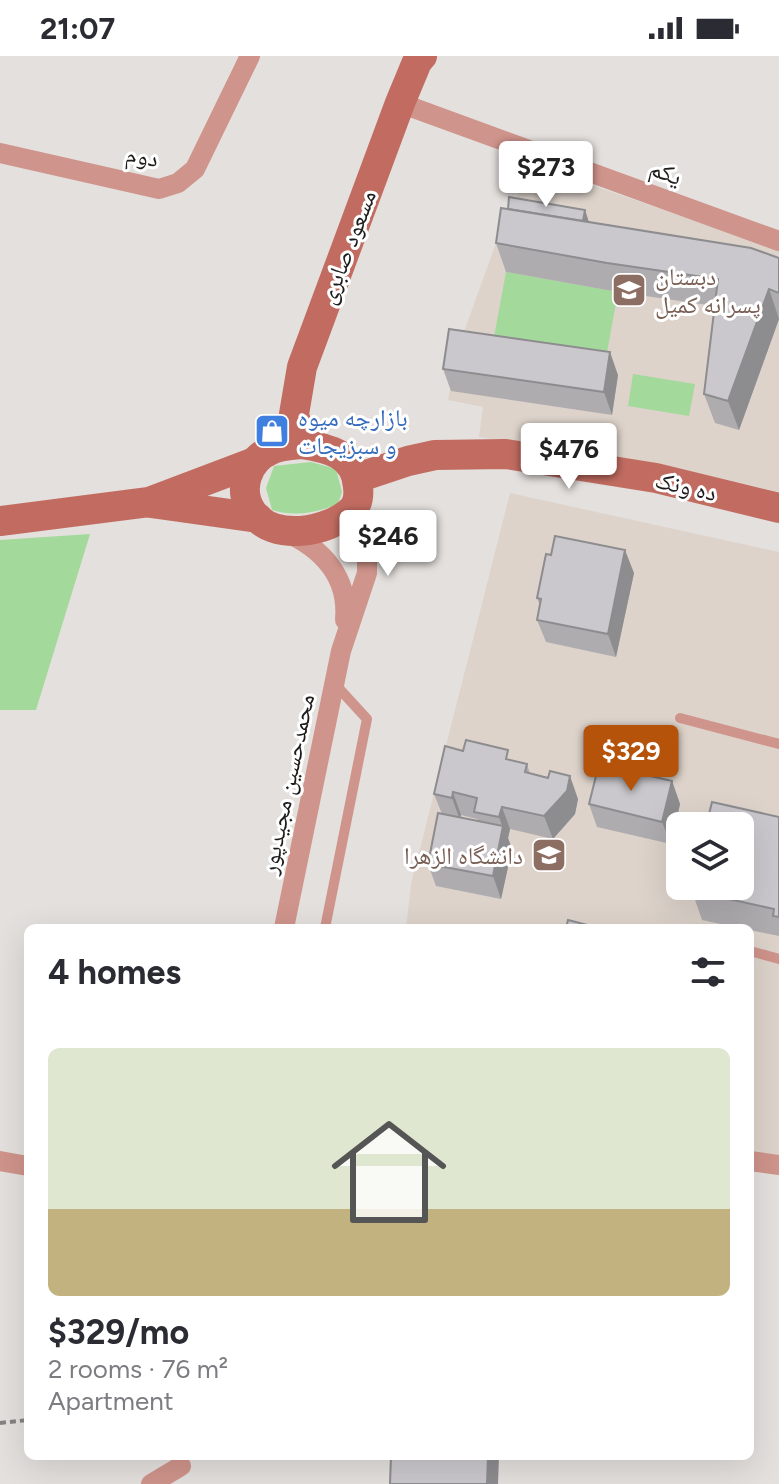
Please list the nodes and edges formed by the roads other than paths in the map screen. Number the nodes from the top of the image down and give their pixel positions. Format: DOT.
graph roads {
  1 [pos="250,56"];
  2 [pos="419,58"];
  3 [pos="400,103"];
  4 [pos="0,153"];
  5 [pos="779,241"];
  6 [pos="301,444"];
  7 [pos="252,463"];
  8 [pos="357,478"];
  9 [pos="149,502"];
  10 [pos="354,508"];
  11 [pos="779,508"];
  12 [pos="0,521"];
  13 [pos="271,525"];
  14 [pos="341,651"];
  15 [pos="334,683"];
  16 [pos="680,718"];
  17 [pos="779,744"];
  18 [pos="285,924"];
  19 [pos="326,924"];
  20 [pos="754,952"];
  21 [pos="779,959"];
  22 [pos="0,1161"];
  23 [pos="754,1162"];
  24 [pos="24,1165"];
  25 [pos="779,1165"];
  26 [pos="182,1469"];
  27 [pos="151,1484"];
  1 -- 4 [label="street, دوم"];
  2 -- 3 [label="street, مسعود صابری"];
  3 -- 5 [label="street, یکم"];
  3 -- 6 [label="street, مسعود صابری"];
  6 -- 7 [label="street"];
  6 -- 8 [label="street"];
  7 -- 9 [label="street"];
  7 -- 13 [label="street"];
  8 -- 10 [label="street"];
  8 -- 11 [label="street, ده ونک"];
  9 -- 12 [label="street"];
  9 -- 13 [label="street"];
  10 -- 13 [label="street"];
  10 -- 14 [label="street"];
  13 -- 14 [label="street"];
  14 -- 15 [label="street, محمدحسین مجیدپور"];
  15 -- 18 [label="street, محمدحسین مجیدپور"];
  15 -- 19 [label="lane"];
  16 -- 17 [label="lane"];
  20 -- 21 [label="lane"];
  22 -- 24 [label="street"];
  23 -- 25 [label="street"];
  26 -- 27 [label="street"];
}
